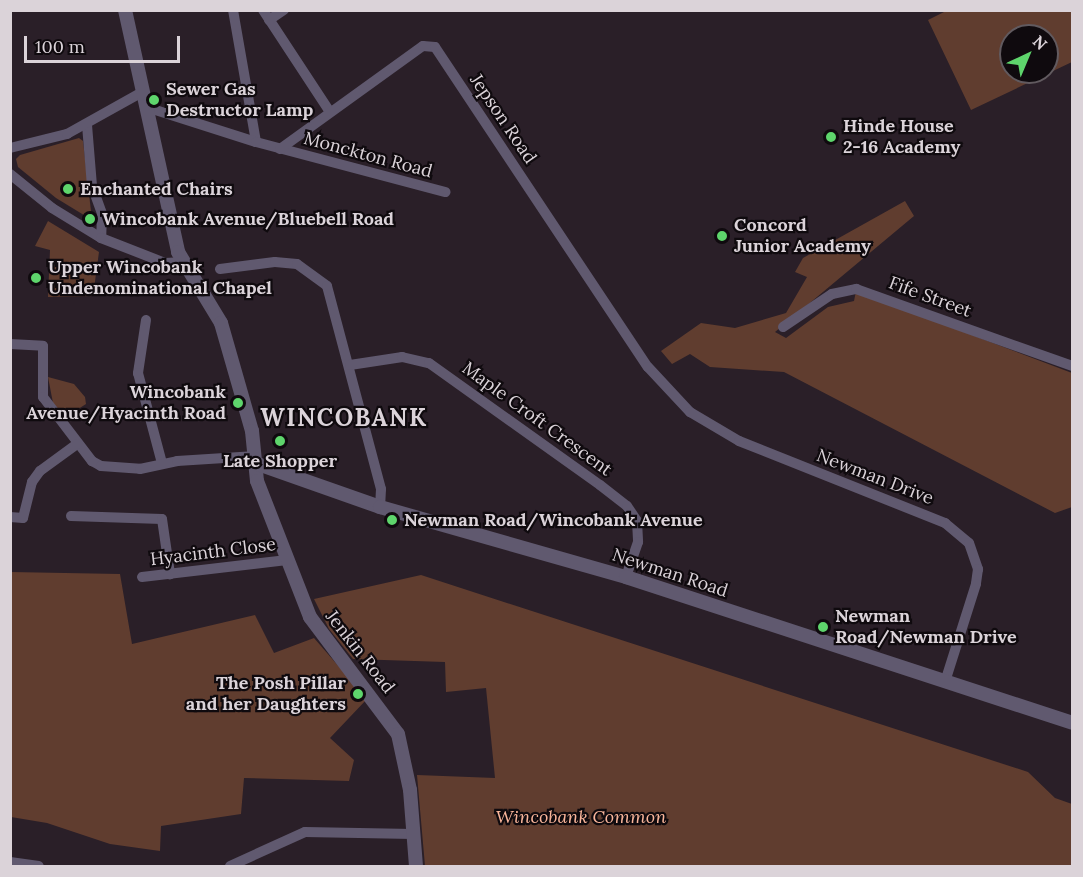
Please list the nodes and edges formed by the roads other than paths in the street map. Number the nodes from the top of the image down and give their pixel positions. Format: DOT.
graph roads {
  1 [pos="125,10"];
  2 [pos="232,10"];
  3 [pos="284,10"];
  4 [pos="266,15"];
  5 [pos="142,92"];
  6 [pos="146,107"];
  7 [pos="330,112"];
  8 [pos="87,124"];
  9 [pos="256,142"];
  10 [pos="10,147"];
  11 [pos="280,149"];
  12 [pos="10,174"];
  13 [pos="445,192"];
  14 [pos="101,238"];
  15 [pos="183,262"];
  16 [pos="220,269"];
  17 [pos="146,320"];
  18 [pos="783,327"];
  19 [pos="10,344"];
  20 [pos="350,365"];
  21 [pos="1072,366"];
  22 [pos="648,367"];
  23 [pos="77,444"];
  24 [pos="255,459"];
  25 [pos="162,463"];
  26 [pos="380,507"];
  27 [pos="71,516"];
  28 [pos="10,517"];
  29 [pos="287,560"];
  30 [pos="170,574"];
  31 [pos="142,577"];
  32 [pos="626,577"];
  33 [pos="945,682"];
  34 [pos="1072,723"];
  35 [pos="413,834"];
  36 [pos="10,862"];
  37 [pos="39,867"];
  38 [pos="230,867"];
  39 [pos="416,867"];
  1 -- 5 [label="street, Jenkin Road"];
  2 -- 9 [label="street"];
  3 -- 4 [label="street"];
  4 -- 7 [label="street"];
  5 -- 6 [label="street, Jenkin Road"];
  5 -- 8 [label="street"];
  6 -- 9 [label="street, Monckton Road"];
  6 -- 15 [label="street, Jenkin Road"];
  7 -- 11 [label="street, Jepson Road"];
  7 -- 22 [label="street, Jepson Road"];
  8 -- 10 [label="street"];
  8 -- 14 [label="street"];
  9 -- 11 [label="street, Monckton Road"];
  11 -- 13 [label="street, Monckton Road"];
  12 -- 14 [label="street"];
  14 -- 15 [label="street"];
  15 -- 24 [label="street, Jenkin Road"];
  16 -- 20 [label="street"];
  17 -- 25 [label="street"];
  18 -- 21 [label="street, Fife Street"];
  19 -- 23 [label="street"];
  20 -- 26 [label="street"];
  20 -- 32 [label="street, Maple Croft Crescent"];
  22 -- 33 [label="street, Newman Drive"];
  23 -- 25 [label="street"];
  23 -- 28 [label="street"];
  24 -- 25 [label="street"];
  24 -- 26 [label="street, Newman Road"];
  24 -- 29 [label="street, Jenkin Road"];
  26 -- 32 [label="street, Newman Road"];
  27 -- 30 [label="street"];
  29 -- 30 [label="street, Hyacinth Close"];
  29 -- 35 [label="street, Jenkin Road"];
  30 -- 31 [label="street, Hyacinth Close"];
  32 -- 33 [label="street, Newman Road"];
  33 -- 34 [label="street, Newman Road"];
  35 -- 38 [label="street"];
  35 -- 39 [label="street, Jenkin Road"];
  36 -- 37 [label="street"];
}
